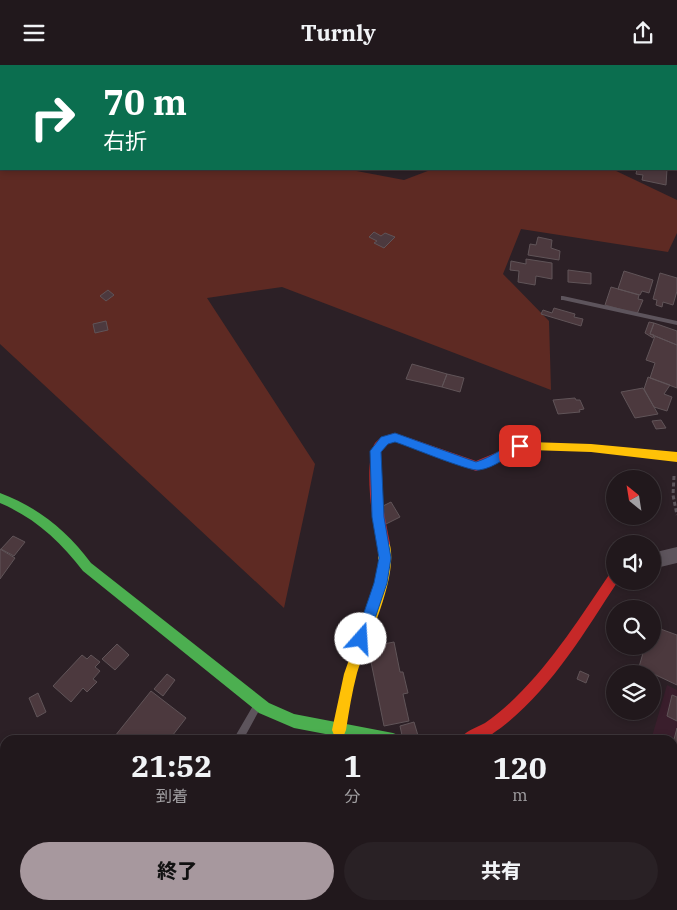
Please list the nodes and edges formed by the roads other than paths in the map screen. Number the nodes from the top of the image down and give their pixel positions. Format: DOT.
graph roads {
  1 [pos="563,298"];
  2 [pos="677,323"];
  3 [pos="676,457"];
  4 [pos="0,497"];
  5 [pos="677,555"];
  6 [pos="661,559"];
  7 [pos="606,589"];
  8 [pos="258,703"];
  9 [pos="338,730"];
  10 [pos="241,735"];
  11 [pos="366,735"];
  12 [pos="478,735"];
  1 -- 2 [label="lane"];
  3 -- 9 [label="street"];
  4 -- 8 [label="street"];
  5 -- 6 [label="street"];
  7 -- 12 [label="street"];
  8 -- 9 [label="street"];
  8 -- 10 [label="lane"];
  9 -- 11 [label="street"];
}
